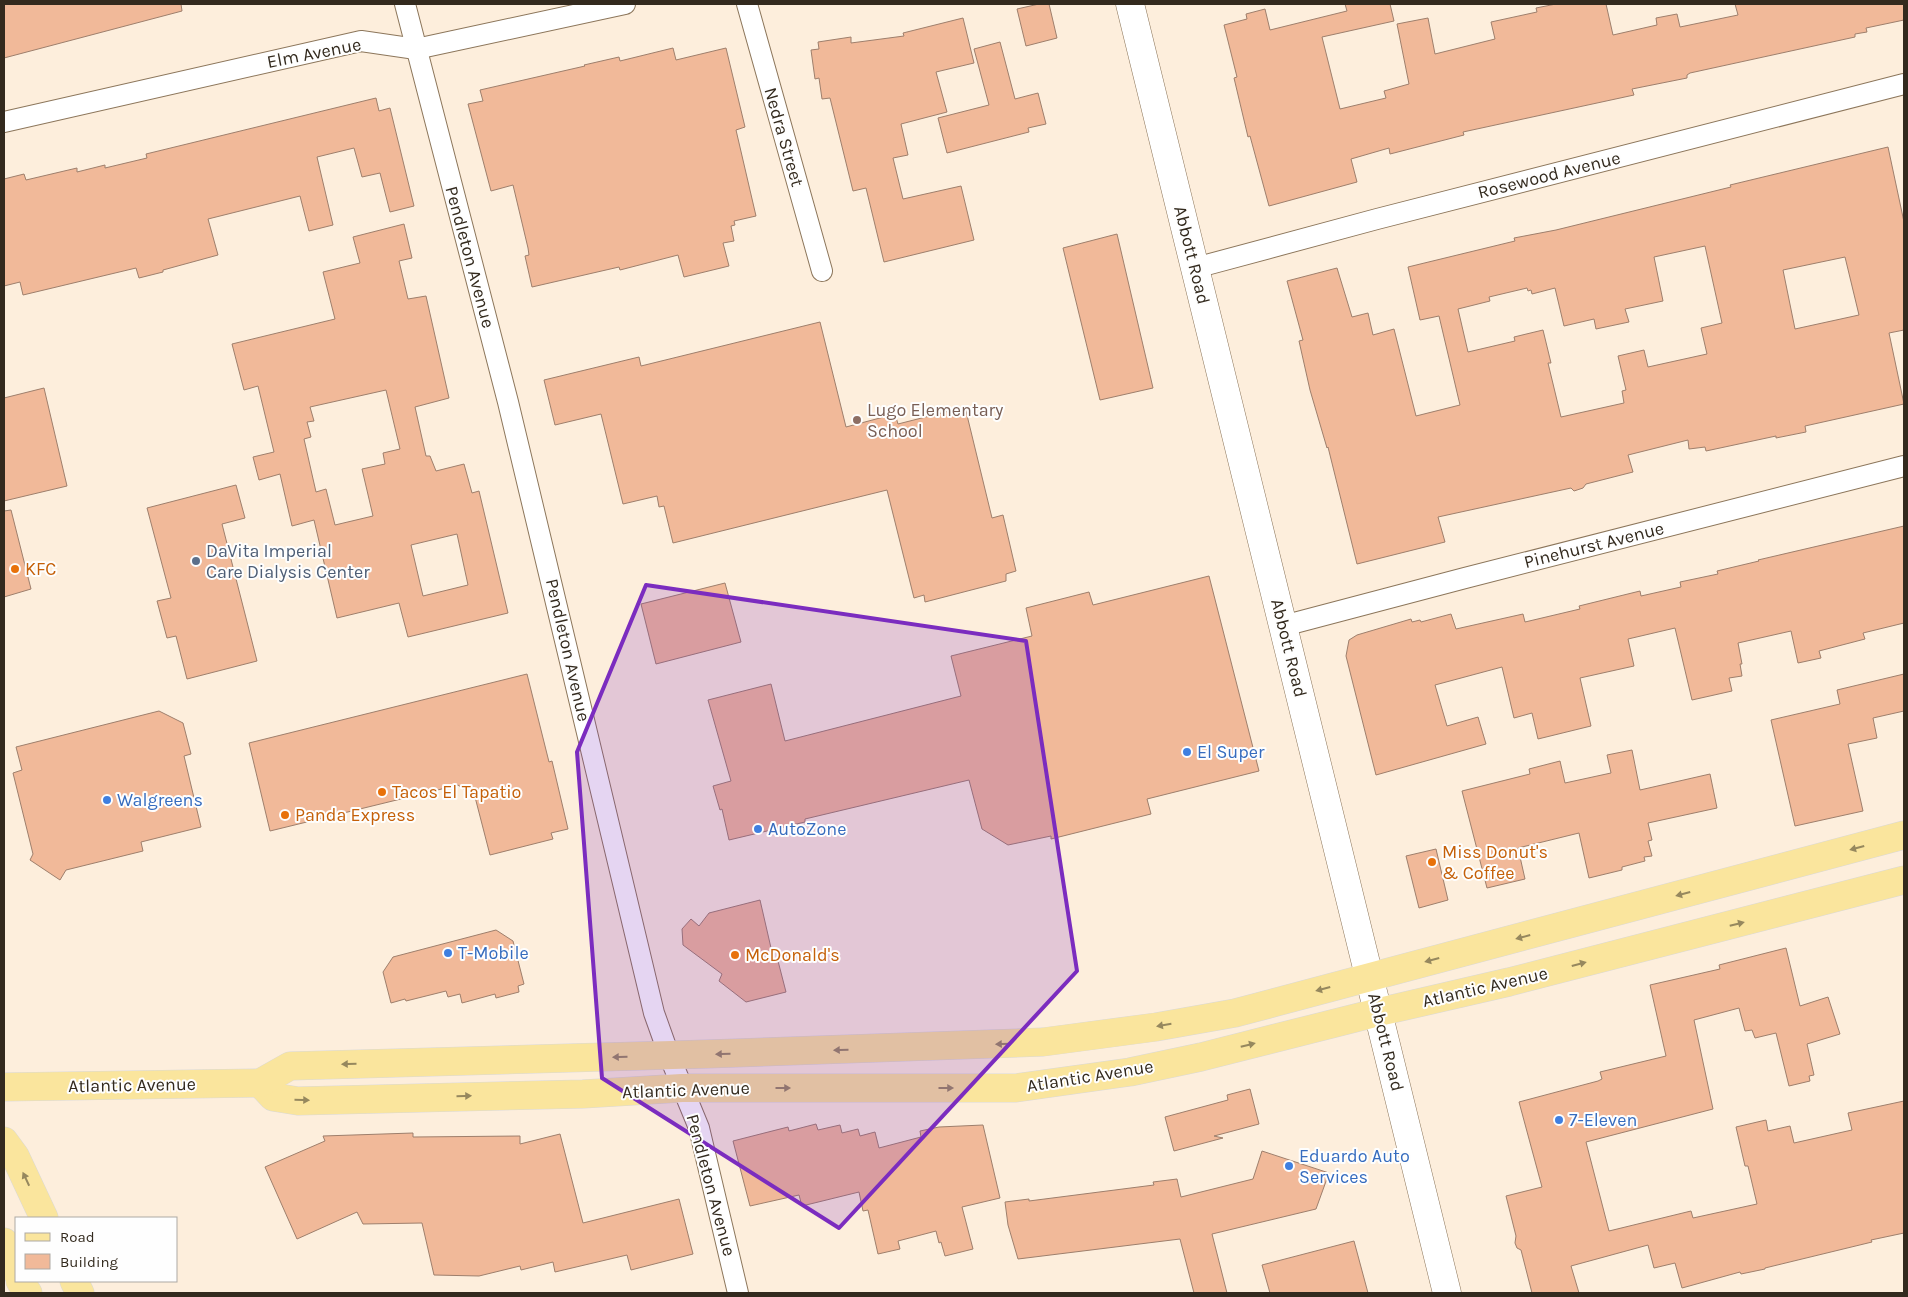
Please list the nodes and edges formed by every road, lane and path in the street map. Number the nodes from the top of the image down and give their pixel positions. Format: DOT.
graph roads {
  1 [pos="405,4"];
  2 [pos="625,4"];
  3 [pos="737,4"];
  4 [pos="748,4"];
  5 [pos="1130,4"];
  6 [pos="416,49"];
  7 [pos="1904,84"];
  8 [pos="4,122"];
  9 [pos="1195,268"];
  10 [pos="822,271"];
  11 [pos="1904,466"];
  12 [pos="1283,626"];
  13 [pos="1904,835"];
  14 [pos="1904,880"];
  15 [pos="1370,976"];
  16 [pos="1379,1012"];
  17 [pos="669,1056"];
  18 [pos="260,1083"];
  19 [pos="4,1087"];
  20 [pos="682,1088"];
  21 [pos="4,1142"];
  22 [pos="44,1217"];
  23 [pos="4,1242"];
  24 [pos="15,1269"];
  25 [pos="21,1282"];
  26 [pos="28,1293"];
  27 [pos="738,1293"];
  28 [pos="1447,1293"];
  1 -- 6 [label="street, Pendleton Avenue"];
  2 -- 6 [label="street, Elm Avenue"];
  3 -- 4 [label="street"];
  4 -- 10 [label="street, Nedra Street"];
  5 -- 9 [label="street, Abbott Road"];
  6 -- 8 [label="street, Elm Avenue"];
  6 -- 17 [label="street, Pendleton Avenue"];
  7 -- 9 [label="street, Rosewood Avenue"];
  9 -- 12 [label="street, Abbott Road"];
  11 -- 12 [label="street, Pinehurst Avenue"];
  12 -- 15 [label="street, Abbott Road"];
  13 -- 15 [label="main road, Atlantic Avenue, one-way"];
  16 -- 14 [label="main road, Atlantic Avenue, one-way"];
  15 -- 16 [label="street, Abbott Road"];
  15 -- 17 [label="main road, Atlantic Avenue, one-way"];
  20 -- 16 [label="main road, Atlantic Avenue, one-way"];
  16 -- 28 [label="street, Abbott Road"];
  17 -- 18 [label="main road, Atlantic Avenue, one-way"];
  17 -- 20 [label="street, Pendleton Avenue"];
  18 -- 19 [label="main road, Atlantic Avenue"];
  18 -- 20 [label="main road, Atlantic Avenue, one-way"];
  20 -- 27 [label="street, Pendleton Avenue"];
  22 -- 21 [label="main road, one-way"];
  23 -- 24 [label="main road"];
  25 -- 26 [label="main road"];
}
